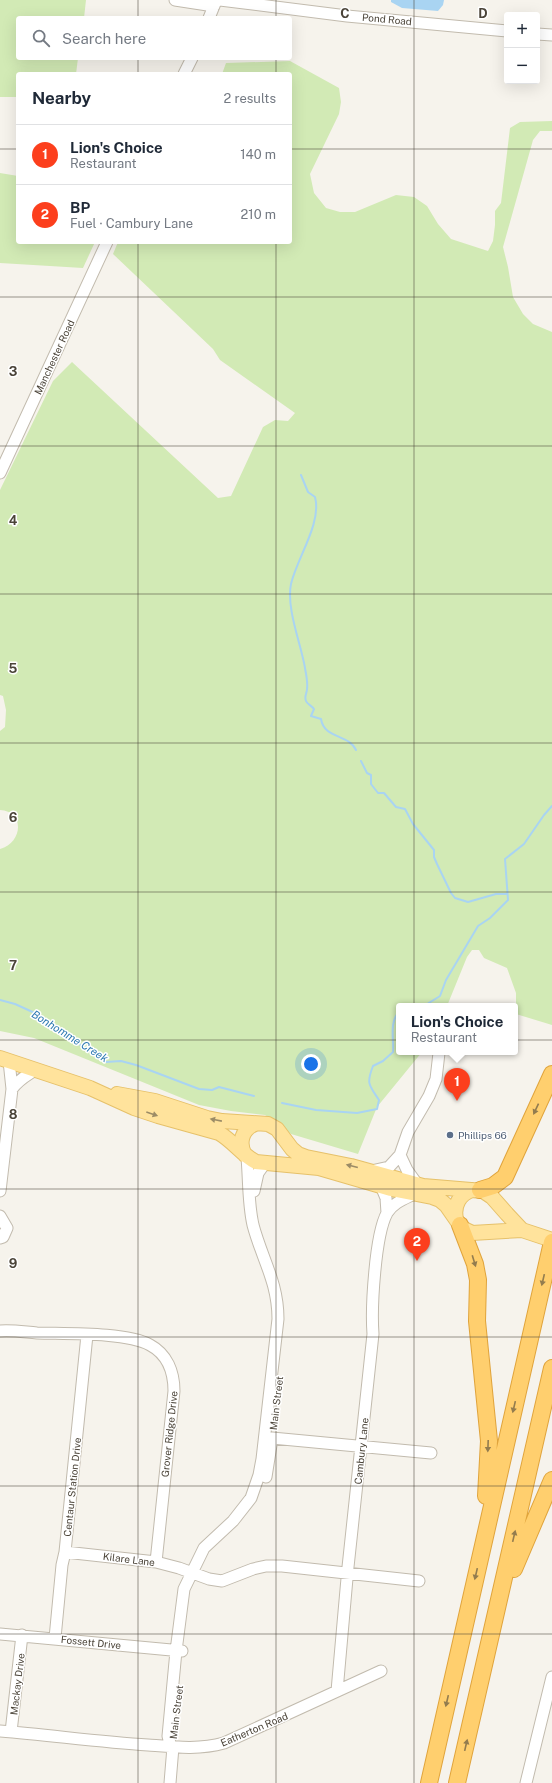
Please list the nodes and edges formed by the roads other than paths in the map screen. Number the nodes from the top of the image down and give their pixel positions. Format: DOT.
graph roads {
  1 [pos="175,0"];
  2 [pos="217,2"];
  3 [pos="210,16"];
  4 [pos="504,31"];
  5 [pos="540,34"];
  6 [pos="552,35"];
  7 [pos="191,60"];
  8 [pos="185,72"];
  9 [pos="106,244"];
  10 [pos="0,473"];
  11 [pos="439,1055"];
  12 [pos="4,1060"];
  13 [pos="35,1070"];
  14 [pos="552,1074"];
  15 [pos="90,1088"];
  16 [pos="12,1089"];
  17 [pos="255,1124"];
  18 [pos="278,1132"];
  19 [pos="400,1154"];
  20 [pos="246,1156"];
  21 [pos="266,1162"];
  22 [pos="371,1171"];
  23 [pos="380,1186"];
  24 [pos="415,1189"];
  25 [pos="476,1190"];
  26 [pos="0,1191"];
  27 [pos="495,1200"];
  28 [pos="387,1212"];
  29 [pos="0,1216"];
  30 [pos="458,1222"];
  31 [pos="522,1230"];
  32 [pos="479,1233"];
  33 [pos="0,1238"];
  34 [pos="552,1241"];
  35 [pos="0,1332"];
  36 [pos="87,1335"];
  37 [pos="552,1368"];
  38 [pos="272,1438"];
  39 [pos="361,1446"];
  40 [pos="431,1453"];
  41 [pos="552,1480"];
  42 [pos="482,1547"];
  43 [pos="65,1552"];
  44 [pos="156,1562"];
  45 [pos="195,1573"];
  46 [pos="348,1574"];
  47 [pos="419,1581"];
  48 [pos="496,1615"];
  49 [pos="0,1634"];
  50 [pos="22,1635"];
  51 [pos="55,1638"];
  52 [pos="179,1651"];
  53 [pos="381,1671"];
  54 [pos="552,1677"];
  55 [pos="337,1691"];
  56 [pos="549,1695"];
  57 [pos="5,1732"];
  58 [pos="172,1747"];
  59 [pos="170,1783"];
  60 [pos="428,1783"];
  61 [pos="457,1783"];
  62 [pos="526,1783"];
  1 -- 2 [label="street, Pond Road"];
  2 -- 3 [label="street"];
  2 -- 4 [label="street, Pond Road"];
  5 -- 6 [label="street"];
  7 -- 8 [label="street"];
  9 -- 10 [label="street, Manchester Road"];
  11 -- 19 [label="street"];
  12 -- 13 [label="main road"];
  12 -- 16 [label="street"];
  13 -- 15 [label="main road"];
  13 -- 16 [label="street"];
  14 -- 25 [label="highway, one-way"];
  17 -- 15 [label="main road, one-way"];
  15 -- 20 [label="main road, one-way"];
  16 -- 26 [label="street"];
  17 -- 18 [label="main road"];
  17 -- 20 [label="main road"];
  18 -- 21 [label="main road"];
  22 -- 18 [label="main road, one-way"];
  19 -- 22 [label="street"];
  19 -- 24 [label="street"];
  20 -- 21 [label="main road"];
  20 -- 45 [label="street, Main Street"];
  21 -- 23 [label="main road"];
  21 -- 38 [label="street, Main Street"];
  22 -- 24 [label="main road"];
  23 -- 24 [label="main road"];
  23 -- 28 [label="street, Cambury Lane"];
  24 -- 25 [label="main road"];
  24 -- 28 [label="street"];
  24 -- 30 [label="main road"];
  25 -- 27 [label="main road"];
  25 -- 30 [label="main road"];
  27 -- 31 [label="main road"];
  27 -- 32 [label="main road"];
  28 -- 39 [label="street, Cambury Lane"];
  29 -- 33 [label="street"];
  30 -- 32 [label="main road"];
  30 -- 42 [label="highway, one-way"];
  31 -- 32 [label="main road"];
  31 -- 34 [label="main road"];
  34 -- 42 [label="highway, one-way"];
  35 -- 36 [label="street, Grover Ridge Drive"];
  36 -- 43 [label="street, Centaur Station Drive"];
  36 -- 44 [label="street, Grover Ridge Drive"];
  48 -- 37 [label="highway, one-way"];
  38 -- 39 [label="street"];
  38 -- 45 [label="street, Main Street"];
  39 -- 40 [label="street"];
  39 -- 46 [label="street, Cambury Lane"];
  41 -- 48 [label="highway"];
  42 -- 60 [label="highway, one-way"];
  43 -- 44 [label="street, Kilare Lane"];
  43 -- 51 [label="street, Centaur Station Drive"];
  44 -- 45 [label="street, Kilare Lane"];
  45 -- 46 [label="street, Kilare Lane"];
  45 -- 52 [label="street, Main Street"];
  46 -- 47 [label="street, Kilare Lane"];
  46 -- 55 [label="street, Cambury Lane"];
  61 -- 48 [label="highway, one-way"];
  49 -- 50 [label="street, Fossett Drive"];
  50 -- 51 [label="street, Fossett Drive"];
  50 -- 57 [label="street, Mackay Drive"];
  51 -- 52 [label="street, Fossett Drive"];
  52 -- 58 [label="street, Main Street"];
  53 -- 55 [label="street, Eatherton Road"];
  54 -- 56 [label="street"];
  55 -- 58 [label="street, Eatherton Road"];
  56 -- 62 [label="street"];
  57 -- 58 [label="street, Eatherton Road"];
  58 -- 59 [label="street, Main Street"];
}
